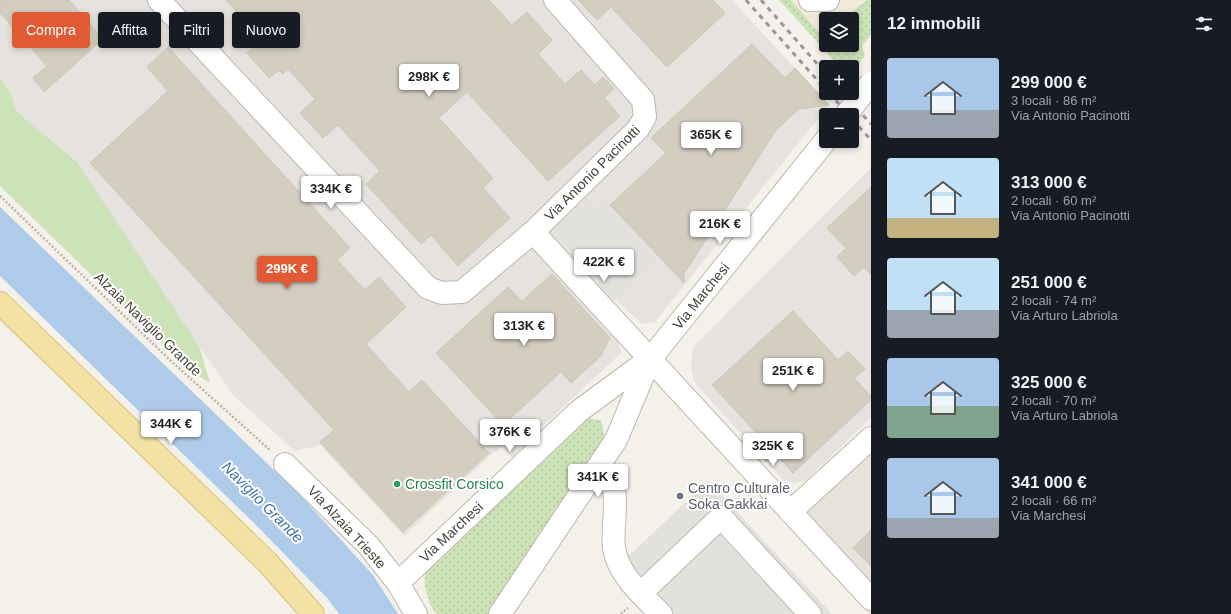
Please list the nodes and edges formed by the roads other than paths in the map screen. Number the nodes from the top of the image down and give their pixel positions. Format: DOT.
graph roads {
  1 [pos="159,0"];
  2 [pos="555,0"];
  3 [pos="810,0"];
  4 [pos="828,0"];
  5 [pos="871,83"];
  6 [pos="851,108"];
  7 [pos="820,148"];
  8 [pos="533,232"];
  9 [pos="0,303"];
  10 [pos="650,358"];
  11 [pos="871,438"];
  12 [pos="285,464"];
  13 [pos="597,469"];
  14 [pos="790,512"];
  15 [pos="398,582"];
  16 [pos="641,593"];
  17 [pos="871,599"];
  18 [pos="313,614"];
  19 [pos="416,614"];
  20 [pos="500,614"];
  21 [pos="661,614"];
  22 [pos="810,614"];
  1 -- 8 [label="street, Via Antonio Pacinotti"];
  2 -- 8 [label="street, Via Antonio Pacinotti"];
  3 -- 4 [label="street"];
  5 -- 6 [label="street, bridge"];
  7 -- 10 [label="street, Via Marchesi"];
  8 -- 10 [label="street, Via Antonio Pacinotti"];
  9 -- 18 [label="main road"];
  10 -- 13 [label="street, Via Marchesi"];
  10 -- 14 [label="street, Via Antonio Pacinotti"];
  10 -- 15 [label="street, Via Marchesi"];
  11 -- 14 [label="street"];
  12 -- 15 [label="street, Via Alzaia Trieste"];
  13 -- 16 [label="street"];
  13 -- 20 [label="street, Via Marchesi"];
  14 -- 17 [label="street, Via Antonio Pacinotti"];
  15 -- 19 [label="street, Via Alzaia Trieste"];
  16 -- 21 [label="street"];
  16 -- 22 [label="street"];
}
